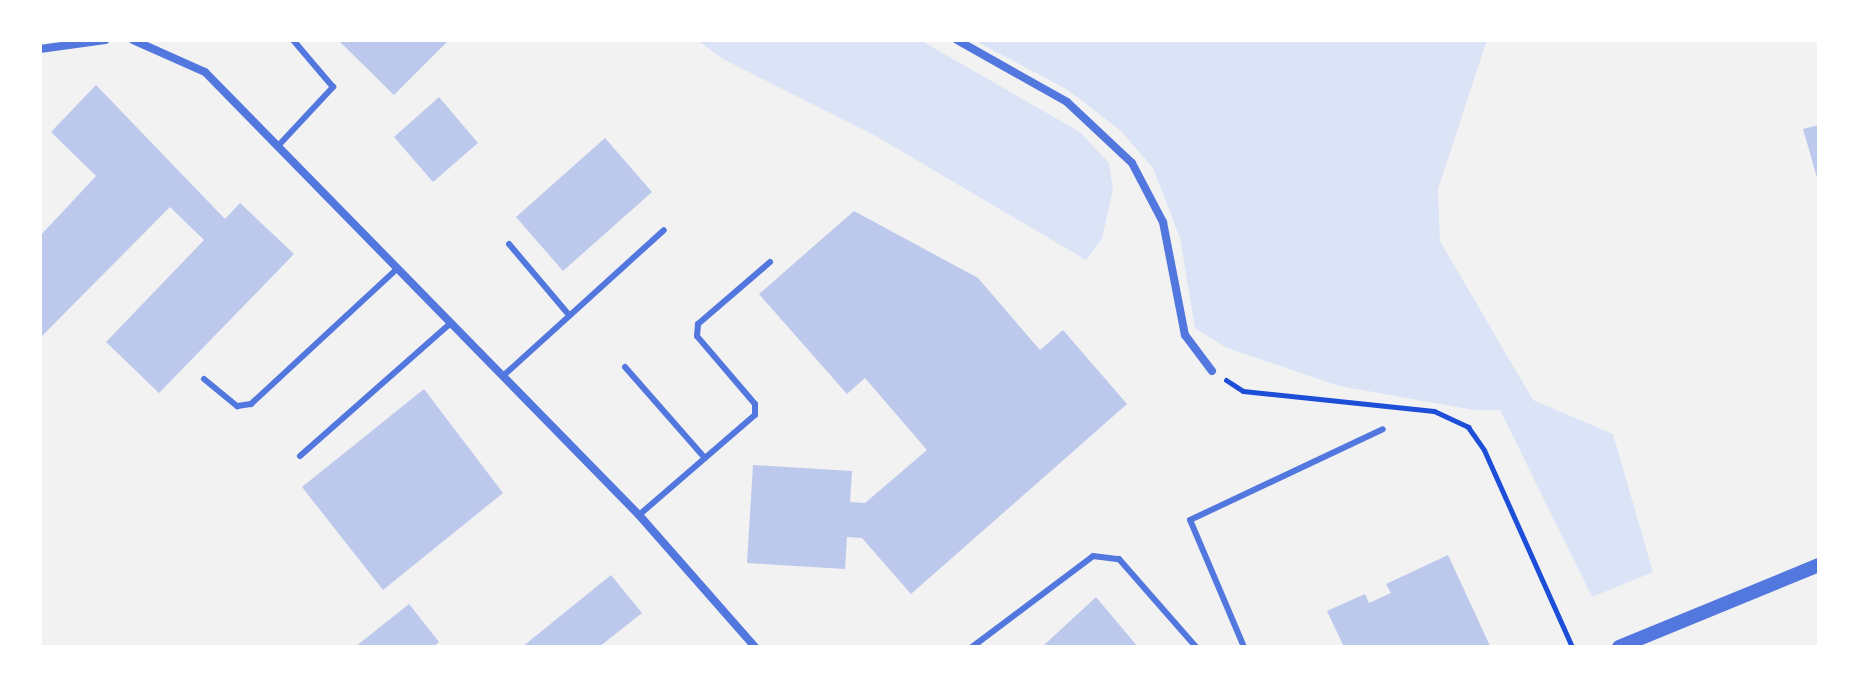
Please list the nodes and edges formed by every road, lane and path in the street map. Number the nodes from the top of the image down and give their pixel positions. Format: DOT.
graph roads {
  1 [pos="105,40"];
  2 [pos="133,40"];
  3 [pos="293,40"];
  4 [pos="957,40"];
  5 [pos="40,49"];
  6 [pos="278,146"];
  7 [pos="664,230"];
  8 [pos="509,244"];
  9 [pos="770,262"];
  10 [pos="398,268"];
  11 [pos="569,315"];
  12 [pos="451,323"];
  13 [pos="625,367"];
  14 [pos="1212,371"];
  15 [pos="503,376"];
  16 [pos="204,379"];
  17 [pos="1383,429"];
  18 [pos="300,456"];
  19 [pos="705,458"];
  20 [pos="639,515"];
  21 [pos="1819,565"];
  22 [pos="755,647"];
  23 [pos="972,647"];
  24 [pos="1196,647"];
  25 [pos="1244,647"];
  26 [pos="1572,647"];
  27 [pos="1619,647"];
  1 -- 5 [label="street"];
  2 -- 6 [label="street"];
  3 -- 6 [label="lane"];
  4 -- 14 [label="street"];
  6 -- 10 [label="street"];
  7 -- 11 [label="lane"];
  8 -- 11 [label="lane"];
  9 -- 19 [label="lane"];
  10 -- 12 [label="street"];
  10 -- 16 [label="lane"];
  11 -- 15 [label="lane"];
  12 -- 15 [label="street"];
  12 -- 18 [label="lane"];
  13 -- 19 [label="lane"];
  14 -- 26 [label="path"];
  15 -- 20 [label="street"];
  17 -- 25 [label="lane"];
  19 -- 20 [label="lane"];
  20 -- 22 [label="street"];
  21 -- 27 [label="street"];
  23 -- 24 [label="lane"];
}
